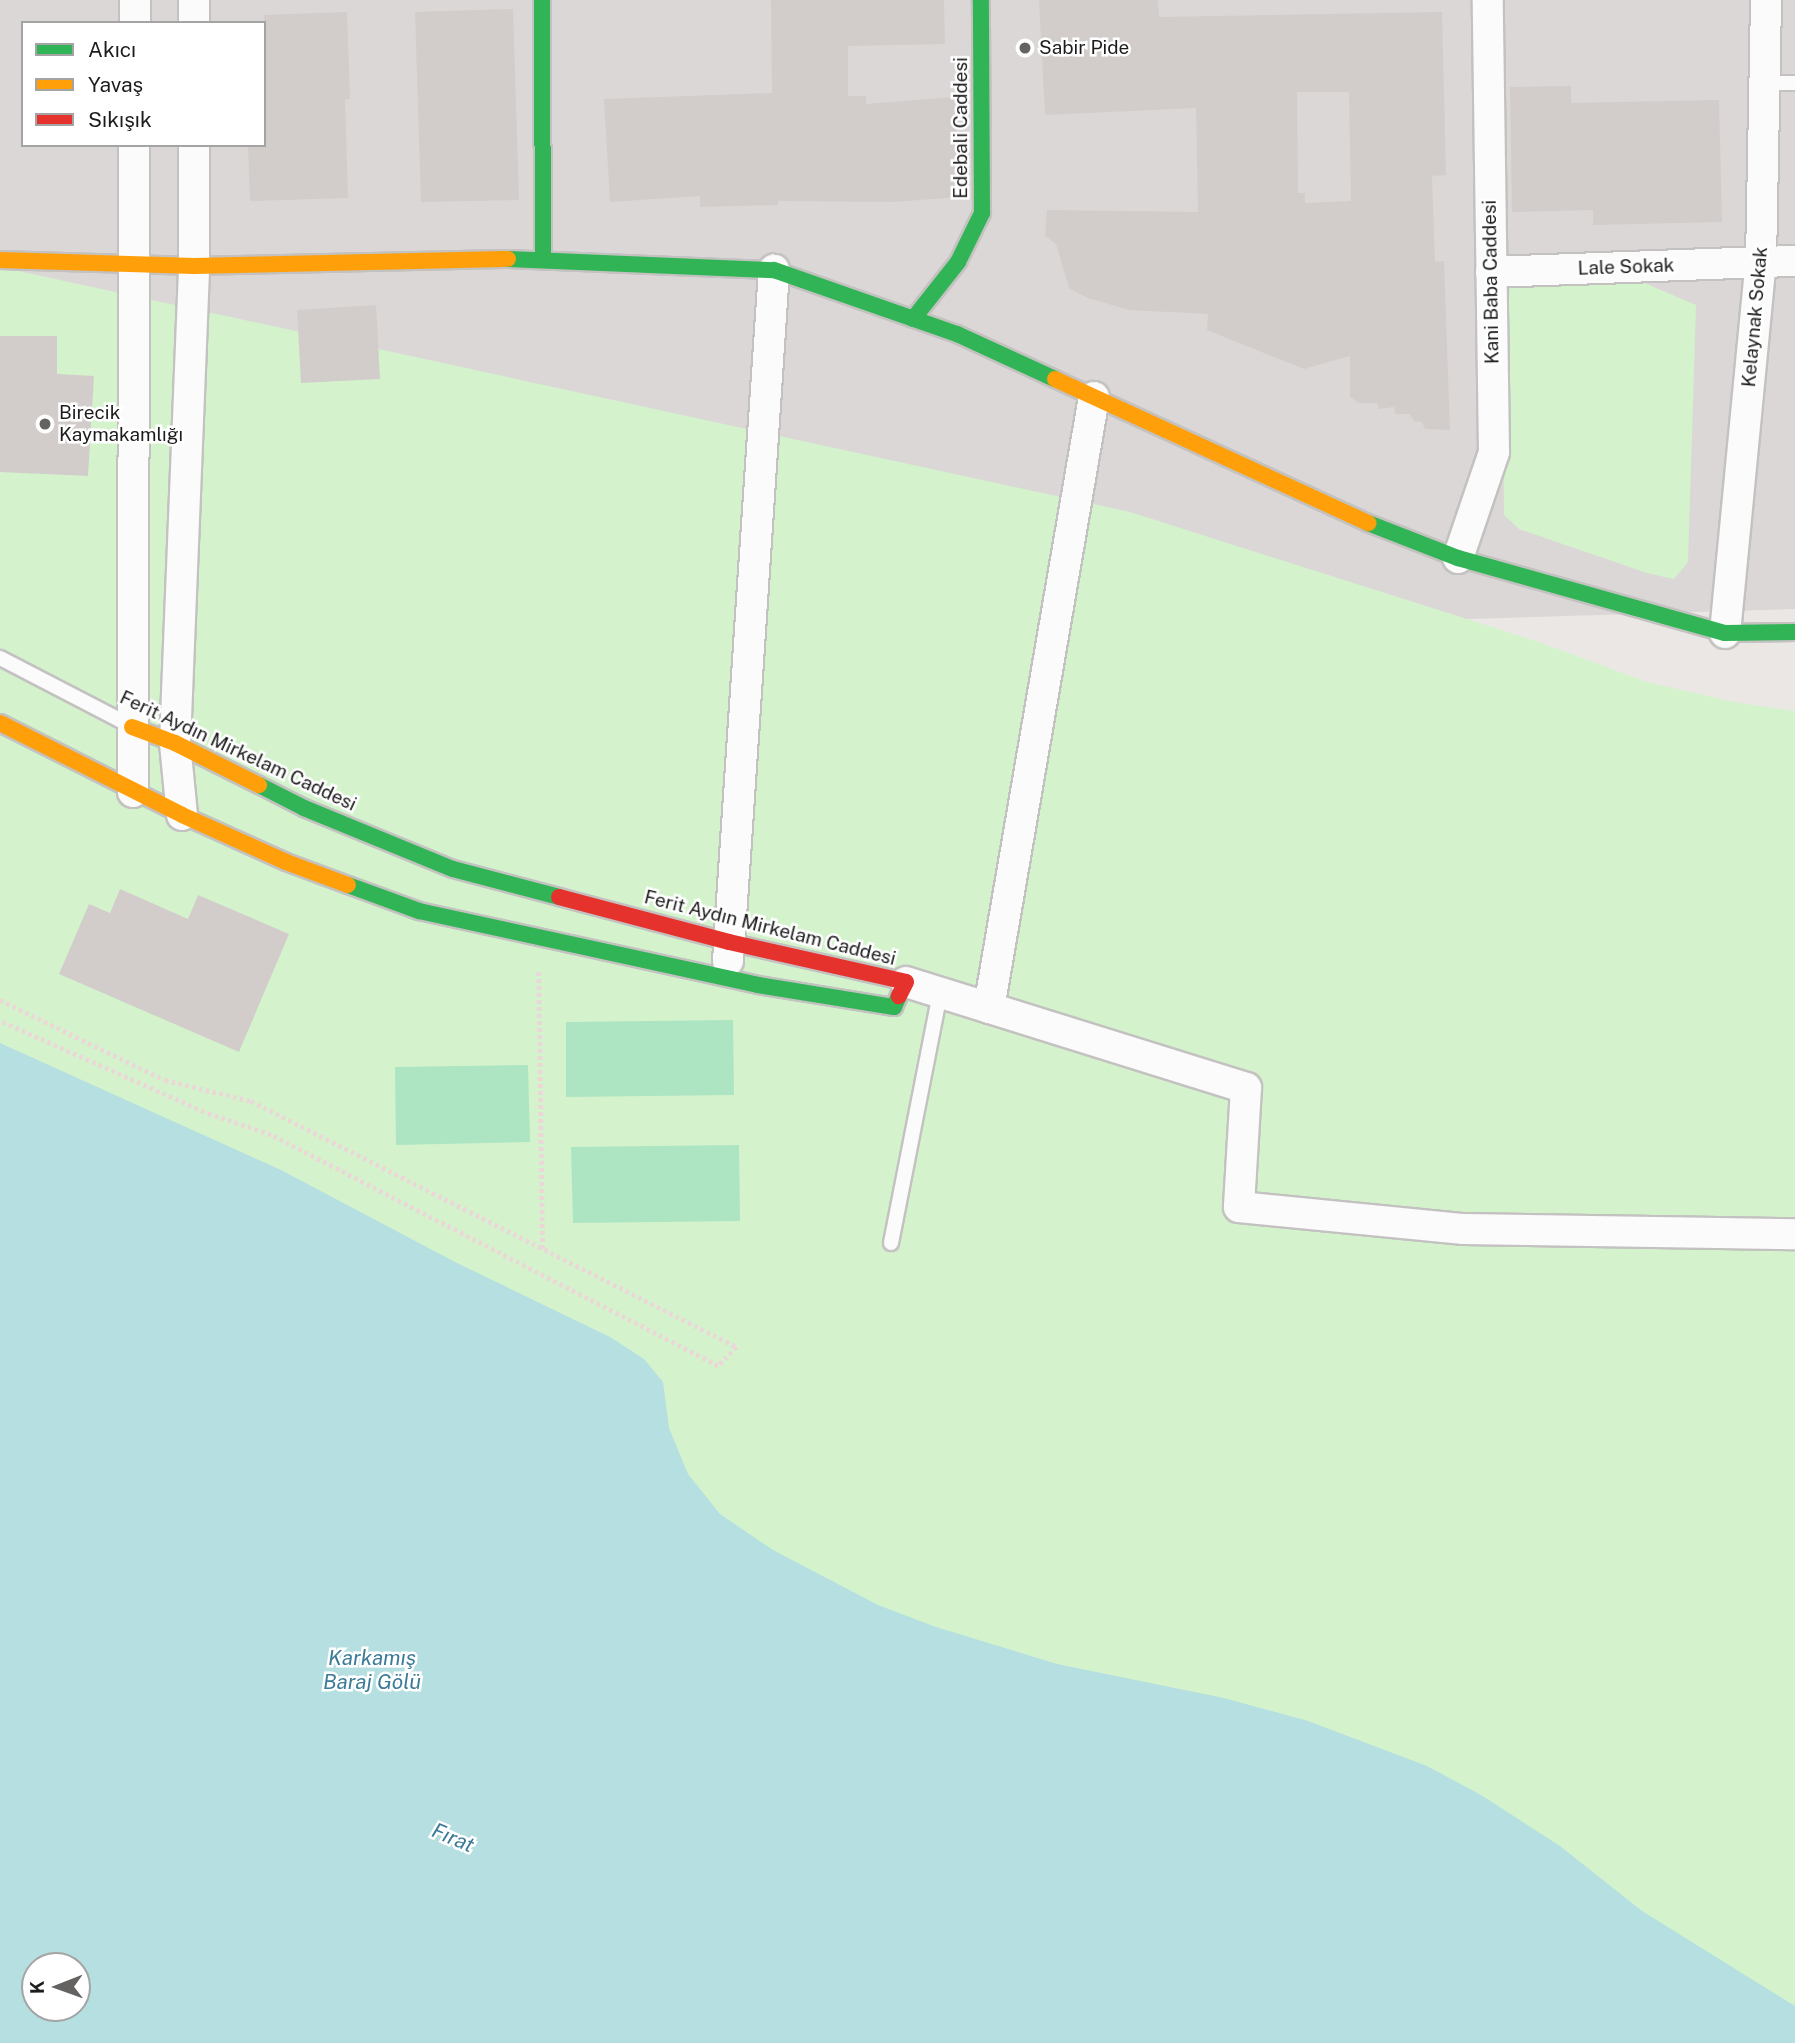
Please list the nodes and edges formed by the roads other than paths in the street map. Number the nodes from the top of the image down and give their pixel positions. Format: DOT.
graph roads {
  1 [pos="135,0"];
  2 [pos="194,0"];
  3 [pos="542,0"];
  4 [pos="981,0"];
  5 [pos="1488,0"];
  6 [pos="1766,0"];
  7 [pos="135,21"];
  8 [pos="194,21"];
  9 [pos="1764,83"];
  10 [pos="1795,83"];
  11 [pos="134,147"];
  12 [pos="194,147"];
  13 [pos="544,258"];
  14 [pos="0,260"];
  15 [pos="1761,261"];
  16 [pos="1795,261"];
  17 [pos="133,263"];
  18 [pos="194,266"];
  19 [pos="774,270"];
  20 [pos="1491,272"];
  21 [pos="913,319"];
  22 [pos="1094,397"];
  23 [pos="1458,558"];
  24 [pos="1795,632"];
  25 [pos="1725,633"];
  26 [pos="0,658"];
  27 [pos="0,723"];
  28 [pos="132,727"];
  29 [pos="175,743"];
  30 [pos="133,792"];
  31 [pos="182,816"];
  32 [pos="729,942"];
  33 [pos="726,978"];
  34 [pos="906,982"];
  35 [pos="940,993"];
  36 [pos="989,1008"];
  37 [pos="1795,1234"];
  38 [pos="891,1243"];
  1 -- 7 [label="street"];
  2 -- 8 [label="street"];
  3 -- 13 [label="street"];
  4 -- 21 [label="street, Edebali Caddesi"];
  5 -- 20 [label="street, Kani Baba Caddesi"];
  6 -- 9 [label="street, Kelaynak Sokak"];
  9 -- 10 [label="lane"];
  9 -- 15 [label="street, Kelaynak Sokak"];
  11 -- 17 [label="street"];
  12 -- 18 [label="street"];
  13 -- 18 [label="street"];
  13 -- 19 [label="street"];
  14 -- 17 [label="street"];
  15 -- 16 [label="street, Lale Sokak"];
  15 -- 20 [label="street, Lale Sokak"];
  15 -- 25 [label="street, Kelaynak Sokak"];
  17 -- 18 [label="street"];
  17 -- 28 [label="street"];
  18 -- 29 [label="street"];
  19 -- 21 [label="street"];
  19 -- 32 [label="street"];
  20 -- 23 [label="street, Kani Baba Caddesi"];
  21 -- 22 [label="street"];
  22 -- 23 [label="street"];
  22 -- 36 [label="street"];
  23 -- 25 [label="street"];
  24 -- 25 [label="street"];
  26 -- 28 [label="lane, Ferit Aydın Mirkelam Caddesi"];
  27 -- 30 [label="street, Ferit Aydın Mirkelam Caddesi"];
  28 -- 29 [label="street, Ferit Aydın Mirkelam Caddesi"];
  28 -- 30 [label="street"];
  29 -- 31 [label="street"];
  29 -- 32 [label="street, Ferit Aydın Mirkelam Caddesi"];
  30 -- 31 [label="street, Ferit Aydın Mirkelam Caddesi"];
  31 -- 33 [label="street, Ferit Aydın Mirkelam Caddesi"];
  32 -- 33 [label="street"];
  32 -- 34 [label="street, Ferit Aydın Mirkelam Caddesi"];
  33 -- 34 [label="street, Ferit Aydın Mirkelam Caddesi"];
  34 -- 35 [label="street"];
  35 -- 36 [label="street"];
  35 -- 38 [label="lane"];
  36 -- 37 [label="street"];
}
